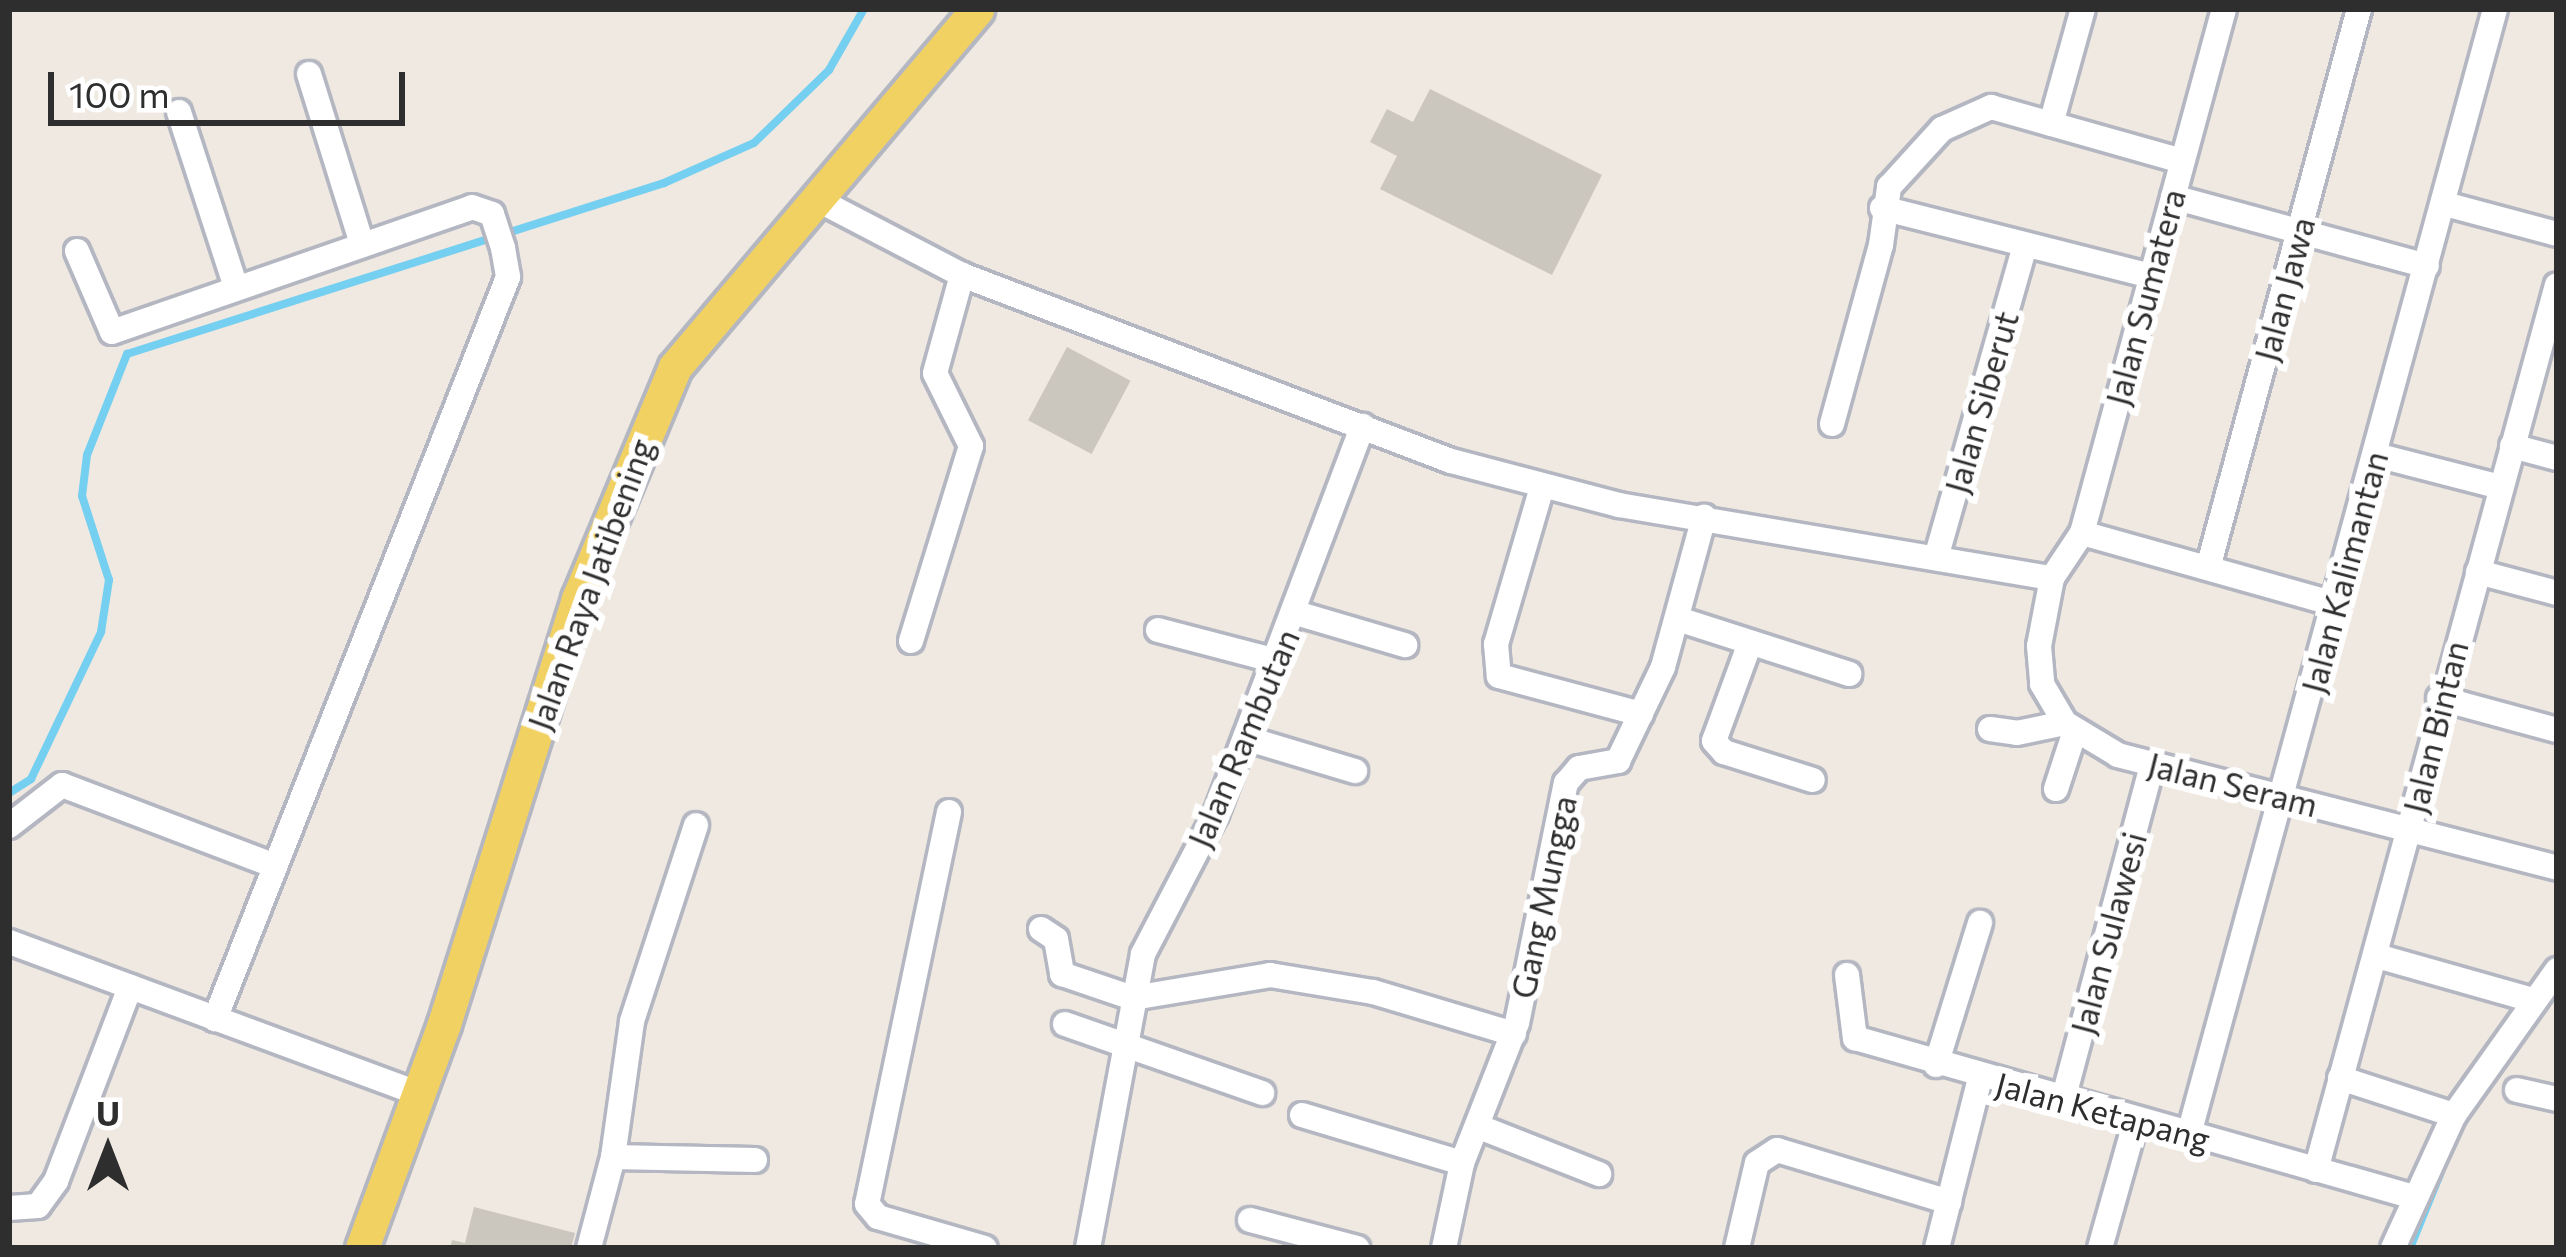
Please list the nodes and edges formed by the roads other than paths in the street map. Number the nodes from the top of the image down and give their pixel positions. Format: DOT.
graph roads {
  1 [pos="977,9"];
  2 [pos="2083,9"];
  3 [pos="2224,9"];
  4 [pos="2360,9"];
  5 [pos="2495,9"];
  6 [pos="309,74"];
  7 [pos="179,112"];
  8 [pos="2051,124"];
  9 [pos="2182,160"];
  10 [pos="2173,196"];
  11 [pos="818,200"];
  12 [pos="2445,205"];
  13 [pos="1882,208"];
  14 [pos="2299,231"];
  15 [pos="2557,234"];
  16 [pos="361,241"];
  17 [pos="2025,246"];
  18 [pos="77,251"];
  19 [pos="2427,266"];
  20 [pos="962,275"];
  21 [pos="2150,277"];
  22 [pos="2557,285"];
  23 [pos="236,287"];
  24 [pos="2552,322"];
  25 [pos="1832,424"];
  26 [pos="1363,426"];
  27 [pos="2512,446"];
  28 [pos="2376,455"];
  29 [pos="2557,458"];
  30 [pos="1542,487"];
  31 [pos="2501,487"];
  32 [pos="1704,517"];
  33 [pos="2082,533"];
  34 [pos="1936,558"];
  35 [pos="2207,568"];
  36 [pos="2478,572"];
  37 [pos="2052,578"];
  38 [pos="2557,592"];
  39 [pos="2335,604"];
  40 [pos="1296,614"];
  41 [pos="1678,620"];
  42 [pos="1158,630"];
  43 [pos="911,641"];
  44 [pos="1750,643"];
  45 [pos="1405,645"];
  46 [pos="1272,660"];
  47 [pos="1849,674"];
  48 [pos="2439,698"];
  49 [pos="1641,714"];
  50 [pos="2070,727"];
  51 [pos="1990,729"];
  52 [pos="2557,730"];
  53 [pos="1245,738"];
  54 [pos="2152,765"];
  55 [pos="1354,771"];
  56 [pos="1813,780"];
  57 [pos="2056,789"];
  58 [pos="2282,796"];
  59 [pos="949,812"];
  60 [pos="696,825"];
  61 [pos="9,826"];
  62 [pos="2409,830"];
  63 [pos="274,866"];
  64 [pos="2557,868"];
  65 [pos="1979,923"];
  66 [pos="1041,929"];
  67 [pos="9,942"];
  68 [pos="2377,956"];
  69 [pos="2557,970"];
  70 [pos="1847,975"];
  71 [pos="130,987"];
  72 [pos="1132,998"];
  73 [pos="2533,1000"];
  74 [pos="215,1019"];
  75 [pos="1065,1024"];
  76 [pos="1514,1034"];
  77 [pos="1126,1049"];
  78 [pos="1936,1065"];
  79 [pos="1980,1078"];
  80 [pos="2341,1078"];
  81 [pos="2517,1090"];
  82 [pos="1262,1093"];
  83 [pos="418,1094"];
  84 [pos="2557,1099"];
  85 [pos="2063,1100"];
  86 [pos="1302,1115"];
  87 [pos="2454,1115"];
  88 [pos="2136,1120"];
  89 [pos="1482,1128"];
  90 [pos="2188,1134"];
  91 [pos="613,1157"];
  92 [pos="754,1160"];
  93 [pos="1462,1163"];
  94 [pos="2316,1170"];
  95 [pos="1599,1174"];
  96 [pos="2414,1197"];
  97 [pos="1949,1202"];
  98 [pos="9,1208"];
  99 [pos="1250,1220"];
  100 [pos="2105,1247"];
  101 [pos="362,1248"];
  102 [pos="589,1248"];
  103 [pos="985,1248"];
  104 [pos="1088,1248"];
  105 [pos="1358,1248"];
  106 [pos="1444,1248"];
  107 [pos="1737,1248"];
  108 [pos="1937,1248"];
  109 [pos="2392,1248"];
  1 -- 11 [label="main road, Jalan Raya Jatibening"];
  2 -- 8 [label="street"];
  3 -- 9 [label="street, Jalan Sumatera"];
  4 -- 14 [label="street, Jalan Jawa"];
  5 -- 12 [label="street, Jalan Kalimantan"];
  6 -- 16 [label="street"];
  7 -- 23 [label="street"];
  8 -- 9 [label="street"];
  8 -- 13 [label="street"];
  9 -- 10 [label="street, Jalan Sumatera"];
  10 -- 14 [label="street"];
  10 -- 21 [label="street, Jalan Sumatera"];
  11 -- 20 [label="street"];
  11 -- 83 [label="main road, Jalan Raya Jatibening"];
  12 -- 15 [label="street"];
  12 -- 19 [label="street, Jalan Kalimantan"];
  13 -- 17 [label="street"];
  13 -- 25 [label="street"];
  14 -- 19 [label="street"];
  14 -- 35 [label="street, Jalan Jawa"];
  16 -- 23 [label="street"];
  16 -- 63 [label="street"];
  17 -- 21 [label="street"];
  17 -- 34 [label="street, Jalan Siberut"];
  18 -- 23 [label="street"];
  19 -- 28 [label="street, Jalan Kalimantan"];
  20 -- 26 [label="street"];
  20 -- 43 [label="street"];
  21 -- 33 [label="street, Jalan Sumatera"];
  22 -- 24 [label="street, Jalan Bintan"];
  24 -- 27 [label="street, Jalan Bintan"];
  26 -- 30 [label="street"];
  26 -- 40 [label="street, Jalan Rambutan"];
  27 -- 29 [label="street"];
  27 -- 31 [label="street, Jalan Bintan"];
  28 -- 31 [label="street"];
  28 -- 39 [label="street, Jalan Kalimantan"];
  30 -- 32 [label="street"];
  30 -- 49 [label="street"];
  31 -- 36 [label="street, Jalan Bintan"];
  32 -- 34 [label="street"];
  32 -- 41 [label="street, Gang Mungga"];
  33 -- 35 [label="street"];
  33 -- 37 [label="street, Jalan Sumatera"];
  34 -- 37 [label="street"];
  35 -- 39 [label="street"];
  36 -- 38 [label="street"];
  36 -- 48 [label="street, Jalan Bintan"];
  37 -- 50 [label="street"];
  39 -- 58 [label="street, Jalan Kalimantan"];
  40 -- 45 [label="street"];
  40 -- 46 [label="street, Jalan Rambutan"];
  41 -- 44 [label="street"];
  41 -- 49 [label="street, Gang Mungga"];
  42 -- 46 [label="street"];
  44 -- 47 [label="street"];
  44 -- 56 [label="street"];
  46 -- 53 [label="street, Jalan Rambutan"];
  48 -- 52 [label="street"];
  48 -- 62 [label="street, Jalan Bintan"];
  49 -- 76 [label="street, Gang Mungga"];
  50 -- 51 [label="street"];
  50 -- 54 [label="street, Jalan Seram"];
  50 -- 57 [label="street"];
  53 -- 55 [label="street"];
  53 -- 72 [label="street, Jalan Rambutan"];
  54 -- 58 [label="street, Jalan Seram"];
  54 -- 85 [label="street, Jalan Sulawesi"];
  58 -- 62 [label="street, Jalan Seram"];
  58 -- 90 [label="street, Jalan Kalimantan"];
  59 -- 103 [label="street"];
  60 -- 91 [label="street"];
  61 -- 63 [label="street"];
  62 -- 64 [label="street, Jalan Seram"];
  62 -- 68 [label="street, Jalan Bintan"];
  63 -- 74 [label="street"];
  65 -- 78 [label="street"];
  66 -- 72 [label="street"];
  67 -- 71 [label="street"];
  68 -- 73 [label="street"];
  68 -- 80 [label="street, Jalan Bintan"];
  69 -- 73 [label="street"];
  70 -- 78 [label="street, Jalan Ketapang"];
  71 -- 74 [label="street"];
  71 -- 98 [label="street"];
  72 -- 76 [label="street"];
  72 -- 77 [label="street, Jalan Rambutan"];
  73 -- 87 [label="street"];
  74 -- 83 [label="street"];
  75 -- 77 [label="street"];
  76 -- 89 [label="street, Gang Mungga"];
  77 -- 82 [label="street"];
  77 -- 104 [label="street, Jalan Rambutan"];
  78 -- 79 [label="street, Jalan Ketapang"];
  79 -- 85 [label="street, Jalan Ketapang"];
  79 -- 97 [label="street"];
  80 -- 87 [label="street"];
  80 -- 94 [label="street, Jalan Bintan"];
  81 -- 84 [label="street"];
  83 -- 101 [label="main road, Jalan Raya Jatibening"];
  85 -- 88 [label="street, Jalan Ketapang"];
  86 -- 93 [label="street"];
  87 -- 96 [label="street"];
  88 -- 90 [label="street, Jalan Ketapang"];
  88 -- 100 [label="street"];
  89 -- 93 [label="street, Gang Mungga"];
  89 -- 95 [label="street"];
  90 -- 94 [label="street, Jalan Ketapang"];
  91 -- 92 [label="street"];
  91 -- 102 [label="street"];
  93 -- 106 [label="street, Gang Mungga"];
  94 -- 96 [label="street, Jalan Ketapang"];
  96 -- 109 [label="street"];
  97 -- 107 [label="street"];
  97 -- 108 [label="street"];
  99 -- 105 [label="street"];
}
